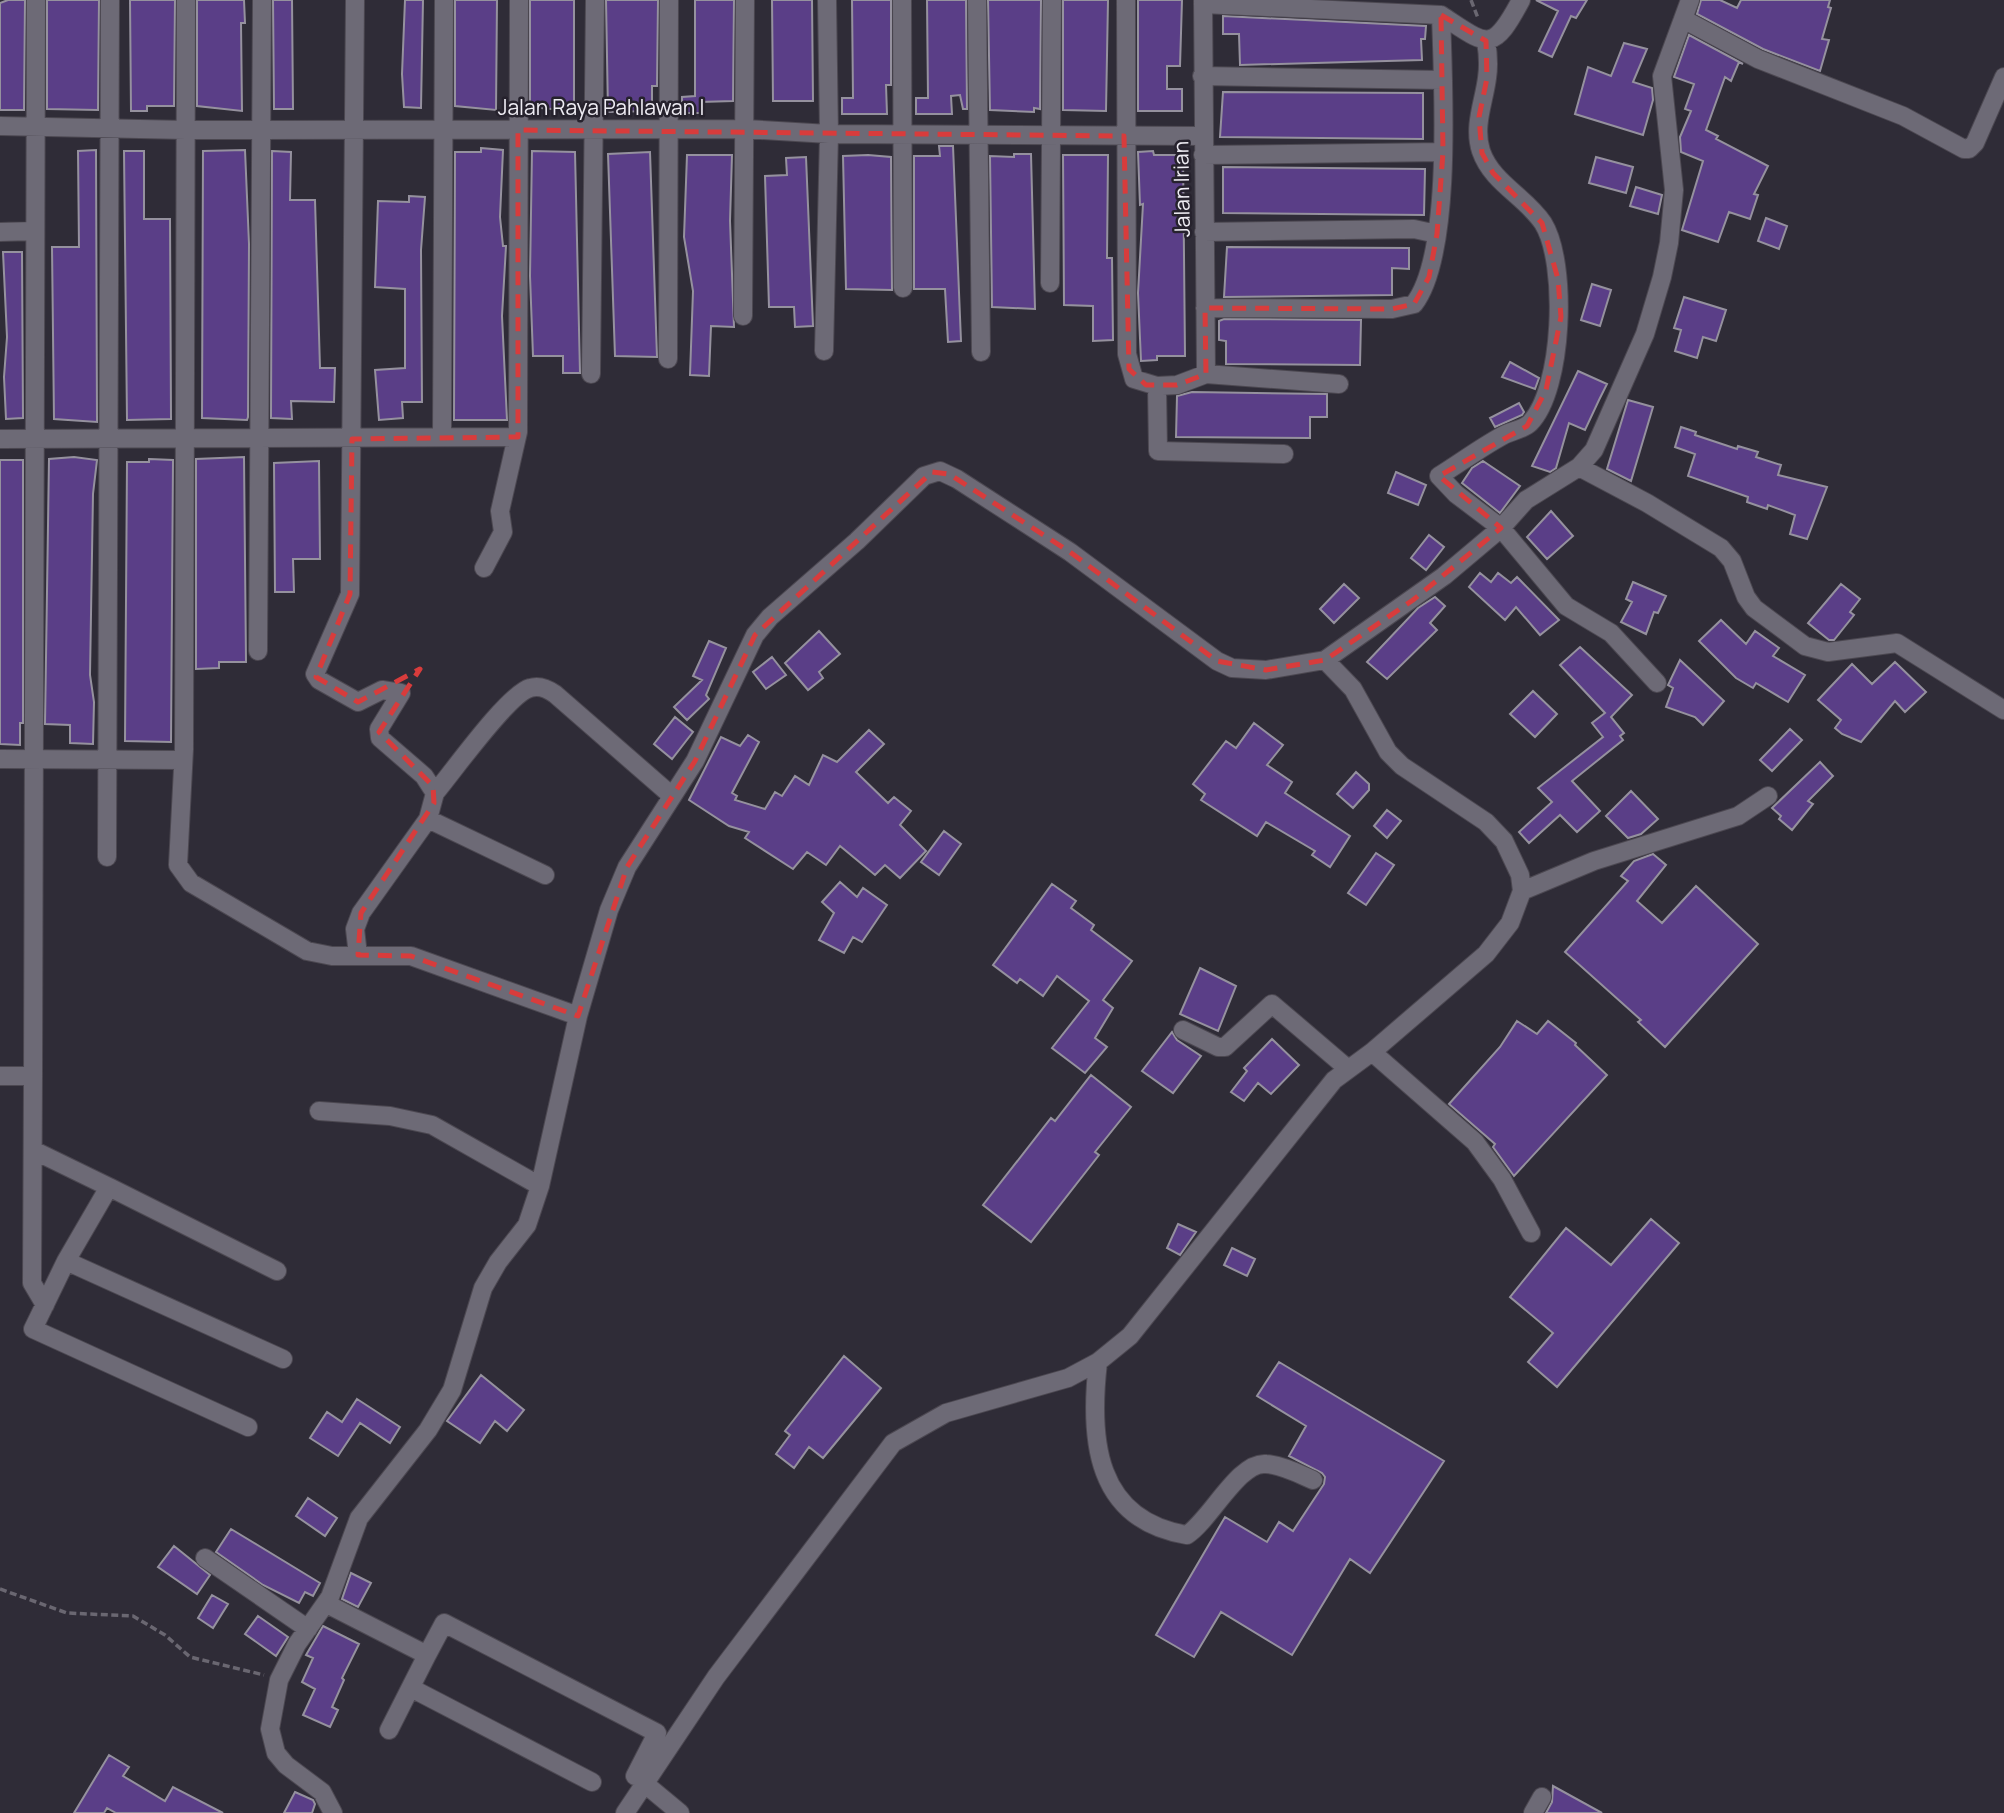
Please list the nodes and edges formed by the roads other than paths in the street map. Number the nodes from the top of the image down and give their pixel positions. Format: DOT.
graph roads {
  1 [pos="36,0"];
  2 [pos="110,0"];
  3 [pos="186,0"];
  4 [pos="262,0"];
  5 [pos="355,0"];
  6 [pos="444,0"];
  7 [pos="519,0"];
  8 [pos="595,0"];
  9 [pos="669,0"];
  10 [pos="745,0"];
  11 [pos="827,0"];
  12 [pos="902,0"];
  13 [pos="976,0"];
  14 [pos="1052,0"];
  15 [pos="1126,0"];
  16 [pos="1521,0"];
  17 [pos="1203,2"];
  18 [pos="1686,6"];
  19 [pos="1441,16"];
  20 [pos="1486,41"];
  21 [pos="1202,76"];
  22 [pos="2004,77"];
  23 [pos="1443,80"];
  24 [pos="0,126"];
  25 [pos="35,127"];
  26 [pos="745,129"];
  27 [pos="108,130"];
  28 [pos="186,130"];
  29 [pos="262,130"];
  30 [pos="353,130"];
  31 [pos="444,130"];
  32 [pos="518,130"];
  33 [pos="594,130"];
  34 [pos="668,130"];
  35 [pos="829,134"];
  36 [pos="904,135"];
  37 [pos="976,135"];
  38 [pos="1049,136"];
  39 [pos="1124,136"];
  40 [pos="1203,136"];
  41 [pos="1443,152"];
  42 [pos="1203,155"];
  43 [pos="35,231"];
  44 [pos="0,232"];
  45 [pos="1204,232"];
  46 [pos="1437,234"];
  47 [pos="1050,283"];
  48 [pos="903,288"];
  49 [pos="1205,308"];
  50 [pos="743,316"];
  51 [pos="824,351"];
  52 [pos="981,352"];
  53 [pos="668,359"];
  54 [pos="591,374"];
  55 [pos="1206,374"];
  56 [pos="1339,384"];
  57 [pos="1157,386"];
  58 [pos="442,436"];
  59 [pos="258,437"];
  60 [pos="515,437"];
  61 [pos="109,438"];
  62 [pos="0,439"];
  63 [pos="34,439"];
  64 [pos="185,439"];
  65 [pos="352,439"];
  66 [pos="1284,453"];
  67 [pos="1579,467"];
  68 [pos="1501,528"];
  69 [pos="484,568"];
  70 [pos="258,651"];
  71 [pos="1325,660"];
  72 [pos="1657,683"];
  73 [pos="2004,710"];
  74 [pos="0,759"];
  75 [pos="33,759"];
  76 [pos="105,760"];
  77 [pos="182,760"];
  78 [pos="436,793"];
  79 [pos="672,796"];
  80 [pos="1768,796"];
  81 [pos="428,819"];
  82 [pos="107,857"];
  83 [pos="545,875"];
  84 [pos="1522,891"];
  85 [pos="358,955"];
  86 [pos="578,1016"];
  87 [pos="1183,1030"];
  88 [pos="1372,1052"];
  89 [pos="1346,1068"];
  90 [pos="0,1076"];
  91 [pos="33,1076"];
  92 [pos="319,1111"];
  93 [pos="33,1150"];
  94 [pos="540,1186"];
  95 [pos="109,1187"];
  96 [pos="1531,1233"];
  97 [pos="66,1261"];
  98 [pos="277,1271"];
  99 [pos="45,1305"];
  100 [pos="284,1359"];
  101 [pos="1098,1362"];
  102 [pos="248,1427"];
  103 [pos="1313,1480"];
  104 [pos="205,1558"];
  105 [pos="327,1604"];
  106 [pos="307,1629"];
  107 [pos="427,1656"];
  108 [pos="411,1688"];
  109 [pos="389,1730"];
  110 [pos="639,1780"];
  111 [pos="592,1782"];
  112 [pos="332,1813"];
  113 [pos="625,1813"];
  114 [pos="680,1813"];
  1 -- 25 [label="street"];
  2 -- 27 [label="street"];
  3 -- 28 [label="street"];
  4 -- 29 [label="street"];
  5 -- 30 [label="street"];
  6 -- 31 [label="street"];
  7 -- 32 [label="street"];
  8 -- 33 [label="street"];
  9 -- 34 [label="street"];
  10 -- 26 [label="street"];
  11 -- 35 [label="street"];
  12 -- 36 [label="street"];
  13 -- 37 [label="street"];
  14 -- 38 [label="street"];
  15 -- 39 [label="street"];
  16 -- 20 [label="street"];
  17 -- 19 [label="street, Jalan Irian"];
  17 -- 21 [label="street, Jalan Irian"];
  18 -- 22 [label="street"];
  18 -- 67 [label="street"];
  19 -- 20 [label="street"];
  19 -- 23 [label="street"];
  20 -- 68 [label="street"];
  21 -- 23 [label="street"];
  21 -- 40 [label="street, Jalan Irian"];
  23 -- 41 [label="street"];
  24 -- 25 [label="street, Jalan Raya Pahlawan I"];
  25 -- 27 [label="street, Jalan Raya Pahlawan I"];
  25 -- 43 [label="street"];
  26 -- 34 [label="street, Jalan Raya Pahlawan I"];
  26 -- 35 [label="street, Jalan Raya Pahlawan I"];
  26 -- 50 [label="street"];
  27 -- 28 [label="street, Jalan Raya Pahlawan I"];
  27 -- 61 [label="street"];
  28 -- 29 [label="street, Jalan Raya Pahlawan I"];
  28 -- 64 [label="street"];
  29 -- 30 [label="street, Jalan Raya Pahlawan I"];
  29 -- 59 [label="street"];
  30 -- 31 [label="street, Jalan Raya Pahlawan I"];
  30 -- 65 [label="street"];
  31 -- 32 [label="street, Jalan Raya Pahlawan I"];
  31 -- 58 [label="street"];
  32 -- 33 [label="street, Jalan Raya Pahlawan I"];
  32 -- 60 [label="street"];
  33 -- 34 [label="street, Jalan Raya Pahlawan I"];
  33 -- 54 [label="street"];
  34 -- 53 [label="street"];
  35 -- 36 [label="street, Jalan Raya Pahlawan I"];
  35 -- 51 [label="street"];
  36 -- 37 [label="street, Jalan Raya Pahlawan I"];
  36 -- 48 [label="street"];
  37 -- 38 [label="street, Jalan Raya Pahlawan I"];
  37 -- 52 [label="street"];
  38 -- 39 [label="street, Jalan Raya Pahlawan I"];
  38 -- 47 [label="street"];
  39 -- 40 [label="street, Jalan Raya Pahlawan I"];
  39 -- 57 [label="street"];
  40 -- 42 [label="street, Jalan Irian"];
  41 -- 42 [label="street"];
  41 -- 46 [label="street"];
  42 -- 45 [label="street, Jalan Irian"];
  43 -- 44 [label="street"];
  43 -- 63 [label="street"];
  45 -- 46 [label="street"];
  45 -- 49 [label="street, Jalan Irian"];
  46 -- 49 [label="street"];
  49 -- 55 [label="street, Jalan Irian"];
  55 -- 56 [label="street"];
  55 -- 57 [label="street"];
  57 -- 66 [label="street"];
  58 -- 60 [label="street"];
  58 -- 65 [label="street"];
  59 -- 64 [label="street"];
  59 -- 65 [label="street"];
  59 -- 70 [label="street"];
  60 -- 69 [label="street"];
  61 -- 63 [label="street"];
  61 -- 64 [label="street"];
  61 -- 76 [label="street"];
  62 -- 63 [label="street"];
  63 -- 75 [label="street"];
  64 -- 77 [label="street"];
  65 -- 78 [label="street"];
  67 -- 68 [label="street"];
  67 -- 73 [label="street"];
  68 -- 71 [label="street"];
  68 -- 72 [label="street"];
  71 -- 79 [label="street"];
  71 -- 84 [label="street"];
  74 -- 75 [label="street"];
  75 -- 76 [label="street"];
  75 -- 91 [label="street"];
  76 -- 77 [label="street"];
  76 -- 82 [label="street"];
  77 -- 85 [label="street"];
  78 -- 79 [label="street"];
  78 -- 81 [label="street"];
  79 -- 86 [label="street"];
  80 -- 84 [label="street"];
  81 -- 83 [label="street"];
  81 -- 85 [label="street"];
  84 -- 88 [label="street"];
  85 -- 86 [label="street"];
  86 -- 94 [label="street"];
  87 -- 89 [label="street"];
  88 -- 89 [label="street"];
  88 -- 96 [label="street"];
  89 -- 101 [label="street"];
  90 -- 91 [label="street"];
  91 -- 93 [label="street"];
  92 -- 94 [label="street"];
  93 -- 95 [label="street"];
  93 -- 99 [label="street"];
  94 -- 105 [label="street"];
  95 -- 97 [label="street"];
  95 -- 98 [label="street"];
  97 -- 99 [label="street"];
  97 -- 100 [label="street"];
  99 -- 102 [label="street"];
  101 -- 103 [label="street"];
  101 -- 110 [label="street"];
  104 -- 106 [label="street"];
  105 -- 106 [label="street"];
  105 -- 107 [label="street"];
  106 -- 112 [label="street"];
  107 -- 108 [label="street"];
  107 -- 110 [label="street"];
  108 -- 109 [label="street"];
  108 -- 111 [label="street"];
  110 -- 113 [label="street"];
  110 -- 114 [label="street"];
}
